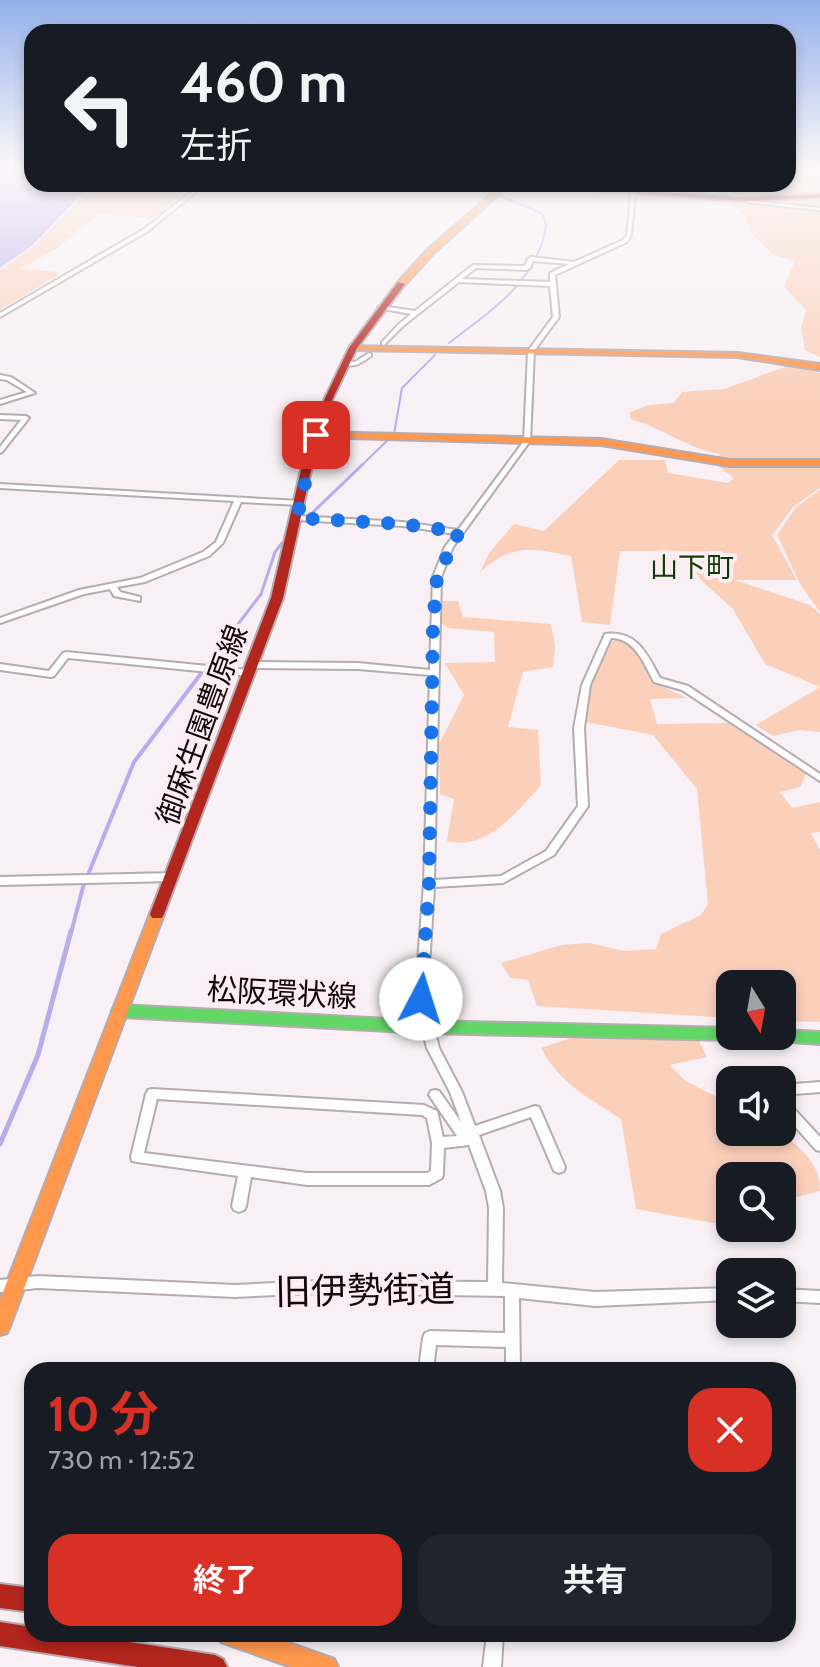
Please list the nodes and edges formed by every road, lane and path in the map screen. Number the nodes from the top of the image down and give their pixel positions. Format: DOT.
graph roads {
  1 [pos="119,246"];
  2 [pos="437,246"];
  3 [pos="618,246"];
  4 [pos="577,263"];
  5 [pos="457,280"];
  6 [pos="552,284"];
  7 [pos="381,308"];
  8 [pos="417,313"];
  9 [pos="0,315"];
  10 [pos="384,343"];
  11 [pos="353,348"];
  12 [pos="531,351"];
  13 [pos="369,355"];
  14 [pos="346,363"];
  15 [pos="820,367"];
  16 [pos="0,377"];
  17 [pos="0,402"];
  18 [pos="0,417"];
  19 [pos="316,435"];
  20 [pos="527,441"];
  21 [pos="0,451"];
  22 [pos="820,463"];
  23 [pos="0,486"];
  24 [pos="238,500"];
  25 [pos="298,511"];
  26 [pos="459,532"];
  27 [pos="112,586"];
  28 [pos="137,599"];
  29 [pos="0,621"];
  30 [pos="0,667"];
  31 [pos="250,669"];
  32 [pos="432,673"];
  33 [pos="820,778"];
  34 [pos="173,877"];
  35 [pos="0,881"];
  36 [pos="429,884"];
  37 [pos="120,1011"];
  38 [pos="428,1027"];
  39 [pos="716,1034"];
  40 [pos="796,1037"];
  41 [pos="820,1038"];
  42 [pos="820,1087"];
  43 [pos="796,1089"];
  44 [pos="435,1095"];
  45 [pos="796,1119"];
  46 [pos="471,1137"];
  47 [pos="438,1143"];
  48 [pos="820,1146"];
  49 [pos="559,1167"];
  50 [pos="245,1172"];
  51 [pos="239,1206"];
  52 [pos="17,1283"];
  53 [pos="0,1286"];
  54 [pos="495,1289"];
  55 [pos="512,1290"];
  56 [pos="716,1295"];
  57 [pos="796,1296"];
  58 [pos="820,1297"];
  59 [pos="0,1326"];
  60 [pos="513,1340"];
  61 [pos="427,1362"];
  62 [pos="513,1362"];
  63 [pos="0,1596"];
  64 [pos="24,1599"];
  65 [pos="0,1634"];
  66 [pos="24,1639"];
  67 [pos="41,1642"];
  68 [pos="259,1642"];
  69 [pos="494,1642"];
  70 [pos="137,1661"];
  71 [pos="215,1667"];
  72 [pos="326,1667"];
  73 [pos="492,1667"];
  1 -- 9 [label="street"];
  2 -- 7 [label="main road, 御麻生園豊原線"];
  3 -- 4 [label="street"];
  4 -- 5 [label="street"];
  4 -- 6 [label="street"];
  5 -- 6 [label="street"];
  5 -- 8 [label="street"];
  6 -- 12 [label="street"];
  7 -- 8 [label="street"];
  7 -- 11 [label="main road, 御麻生園豊原線"];
  8 -- 10 [label="street"];
  11 -- 12 [label="main road"];
  11 -- 14 [label="main road, 御麻生園豊原線"];
  12 -- 15 [label="main road"];
  12 -- 20 [label="street"];
  13 -- 14 [label="street"];
  14 -- 19 [label="main road, 御麻生園豊原線"];
  16 -- 17 [label="street"];
  18 -- 21 [label="street"];
  19 -- 20 [label="main road"];
  19 -- 25 [label="main road, 御麻生園豊原線"];
  20 -- 22 [label="main road"];
  20 -- 26 [label="street"];
  23 -- 24 [label="street"];
  24 -- 25 [label="street"];
  24 -- 27 [label="street"];
  25 -- 26 [label="street"];
  25 -- 31 [label="main road, 御麻生園豊原線"];
  26 -- 32 [label="street"];
  27 -- 28 [label="street"];
  27 -- 29 [label="street"];
  30 -- 31 [label="street"];
  31 -- 32 [label="street"];
  31 -- 34 [label="main road, 御麻生園豊原線"];
  32 -- 36 [label="street"];
  33 -- 36 [label="street"];
  34 -- 35 [label="street"];
  34 -- 37 [label="main road, 御麻生園豊原線"];
  36 -- 38 [label="street"];
  37 -- 38 [label="main road, 松阪環状線"];
  37 -- 52 [label="main road, 御麻生園豊原線"];
  38 -- 39 [label="main road, 松阪環状線"];
  38 -- 46 [label="street"];
  40 -- 41 [label="main road"];
  42 -- 43 [label="street"];
  44 -- 46 [label="street"];
  45 -- 48 [label="street"];
  46 -- 47 [label="street"];
  46 -- 49 [label="street"];
  46 -- 54 [label="street"];
  47 -- 50 [label="street"];
  47 -- 50 [label="street"];
  50 -- 51 [label="street"];
  52 -- 53 [label="street, 旧伊勢街道"];
  52 -- 54 [label="street, 旧伊勢街道"];
  52 -- 59 [label="main road, 御麻生園豊原線"];
  54 -- 55 [label="street, 旧伊勢街道"];
  55 -- 56 [label="street, 旧伊勢街道"];
  55 -- 60 [label="street"];
  57 -- 58 [label="street"];
  60 -- 61 [label="street"];
  60 -- 62 [label="street"];
  63 -- 64 [label="main road"];
  65 -- 66 [label="main road"];
  67 -- 70 [label="main road"];
  68 -- 72 [label="main road"];
  69 -- 73 [label="street"];
  70 -- 71 [label="main road"];
}
